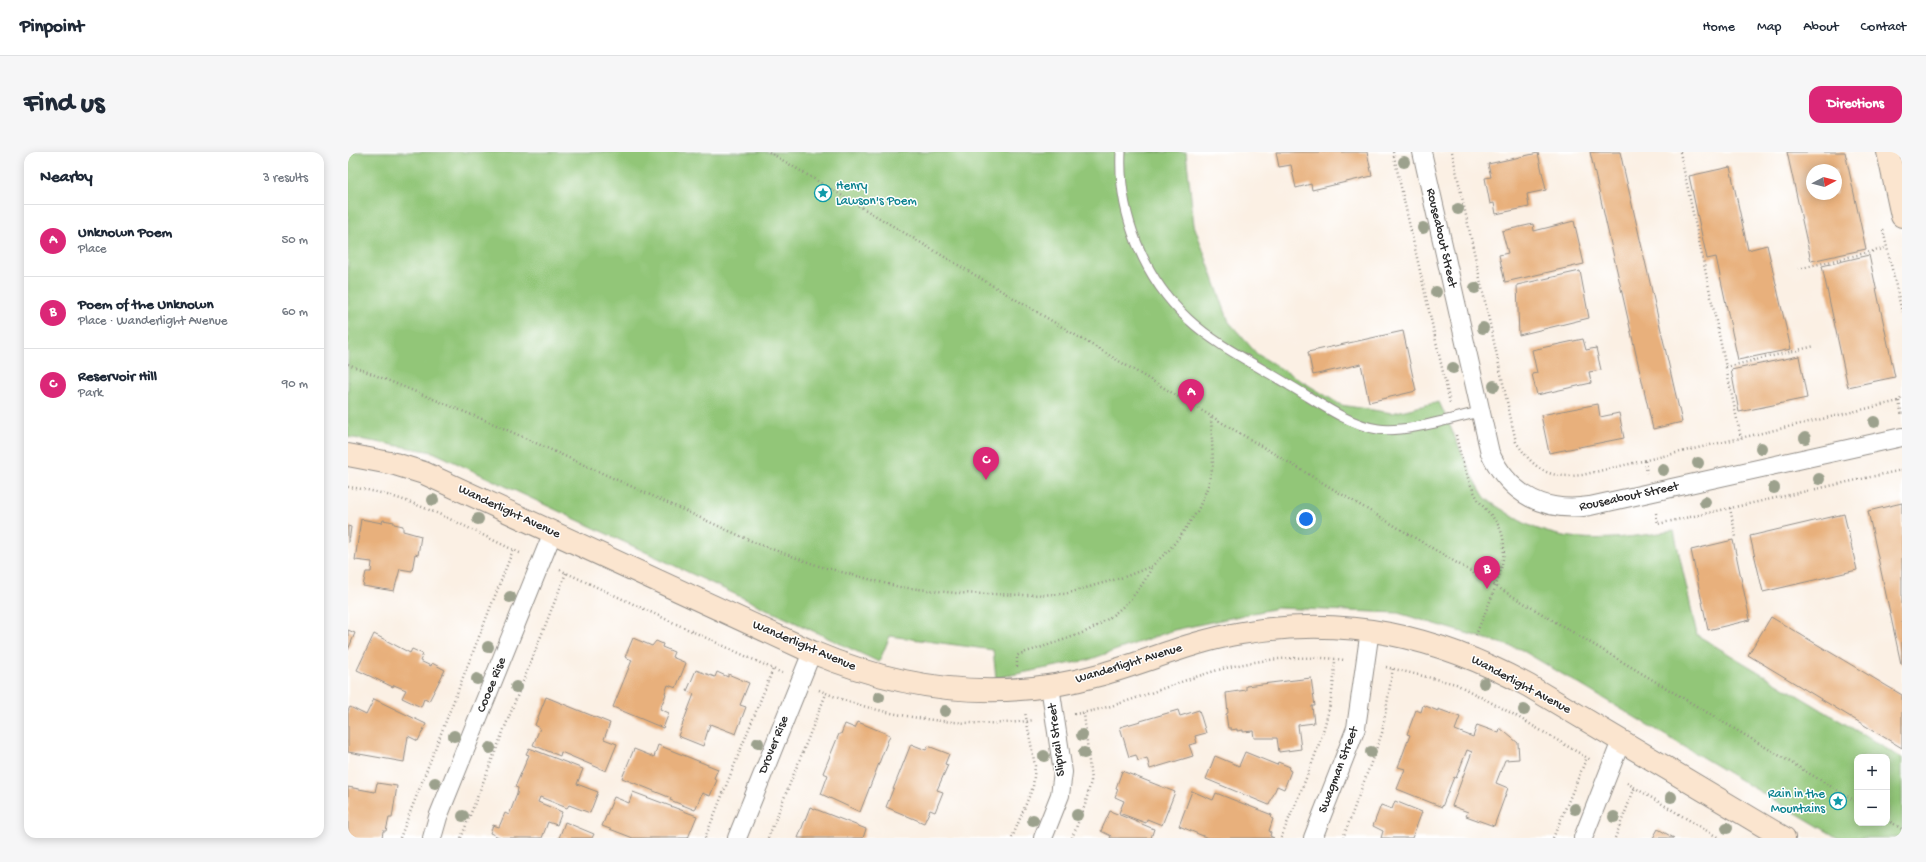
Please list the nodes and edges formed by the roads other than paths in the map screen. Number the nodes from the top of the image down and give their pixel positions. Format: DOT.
graph roads {
  1 [pos="1121,152"];
  2 [pos="1422,152"];
  3 [pos="1888,152"];
  4 [pos="1902,216"];
  5 [pos="1480,412"];
  6 [pos="1902,437"];
  7 [pos="348,455"];
  8 [pos="553,532"];
  9 [pos="1370,630"];
  10 [pos="812,652"];
  11 [pos="1050,686"];
  12 [pos="1621,742"];
  13 [pos="432,838"];
  14 [pos="737,838"];
  15 [pos="1043,838"];
  16 [pos="1313,838"];
  17 [pos="1583,838"];
  18 [pos="1784,838"];
  1 -- 5 [label="lane"];
  2 -- 5 [label="street, Rouseabout Street"];
  3 -- 4 [label="street"];
  5 -- 6 [label="street, Rouseabout Street"];
  7 -- 8 [label="street, Wanderlight Avenue"];
  8 -- 10 [label="street, Wanderlight Avenue"];
  8 -- 13 [label="street, Cooee Rise"];
  9 -- 11 [label="street, Wanderlight Avenue"];
  9 -- 12 [label="street, Wanderlight Avenue"];
  9 -- 16 [label="street, Swagman Street"];
  10 -- 11 [label="street, Wanderlight Avenue"];
  10 -- 14 [label="street, Drover Rise"];
  11 -- 15 [label="street, Sliprail Street"];
  12 -- 17 [label="street"];
  12 -- 18 [label="street, Wanderlight Avenue"];
}
